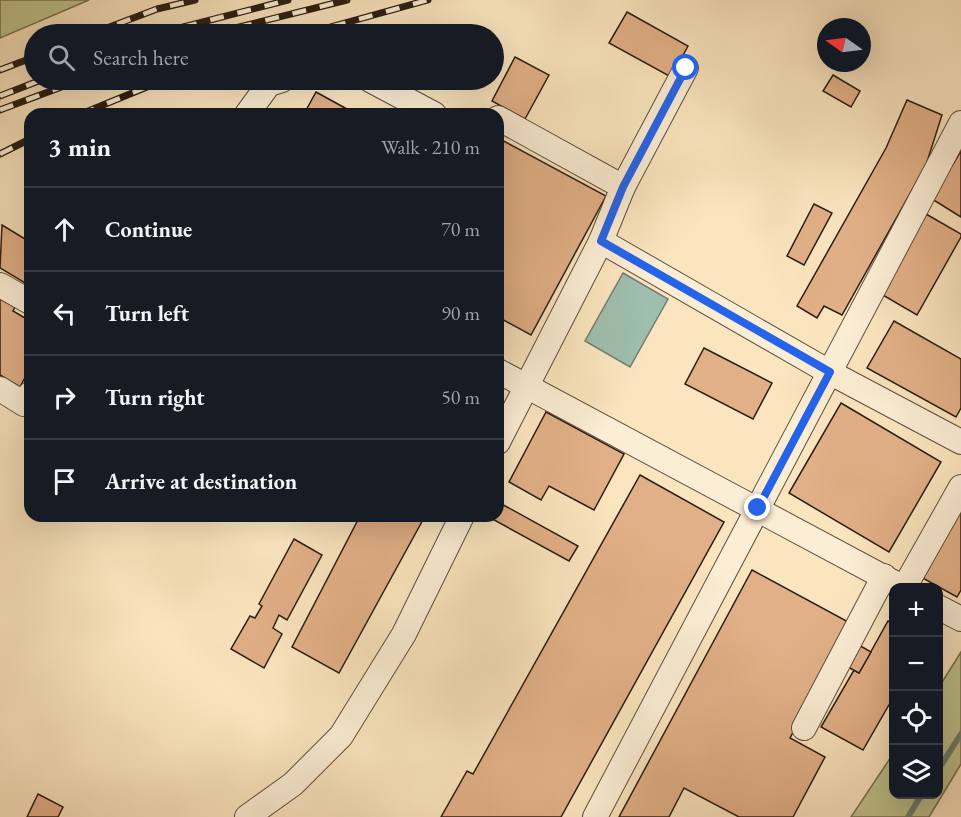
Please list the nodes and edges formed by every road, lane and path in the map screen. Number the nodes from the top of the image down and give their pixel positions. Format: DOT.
graph roads {
  1 [pos="686,68"];
  2 [pos="265,90"];
  3 [pos="389,90"];
  4 [pos="251,108"];
  5 [pos="423,108"];
  6 [pos="504,121"];
  7 [pos="961,123"];
  8 [pos="623,187"];
  9 [pos="601,241"];
  10 [pos="0,285"];
  11 [pos="24,299"];
  12 [pos="830,372"];
  13 [pos="504,375"];
  14 [pos="525,387"];
  15 [pos="0,389"];
  16 [pos="24,404"];
  17 [pos="504,430"];
  18 [pos="961,442"];
  19 [pos="961,488"];
  20 [pos="758,508"];
  21 [pos="459,522"];
  22 [pos="895,583"];
  23 [pos="898,583"];
  24 [pos="889,596"];
  25 [pos="943,609"];
  26 [pos="961,619"];
  27 [pos="804,728"];
  28 [pos="247,817"];
  29 [pos="595,817"];
  1 -- 8 [label="lane"];
  2 -- 4 [label="lane"];
  3 -- 5 [label="lane"];
  6 -- 8 [label="lane"];
  7 -- 12 [label="lane"];
  8 -- 9 [label="lane"];
  9 -- 12 [label="lane"];
  9 -- 14 [label="lane"];
  10 -- 11 [label="lane"];
  12 -- 18 [label="lane"];
  12 -- 20 [label="lane"];
  13 -- 14 [label="lane"];
  14 -- 17 [label="lane"];
  14 -- 20 [label="lane"];
  15 -- 16 [label="lane"];
  19 -- 23 [label="lane"];
  20 -- 22 [label="lane"];
  20 -- 29 [label="lane"];
  21 -- 28 [label="lane"];
  24 -- 27 [label="lane"];
  25 -- 26 [label="lane"];
}
